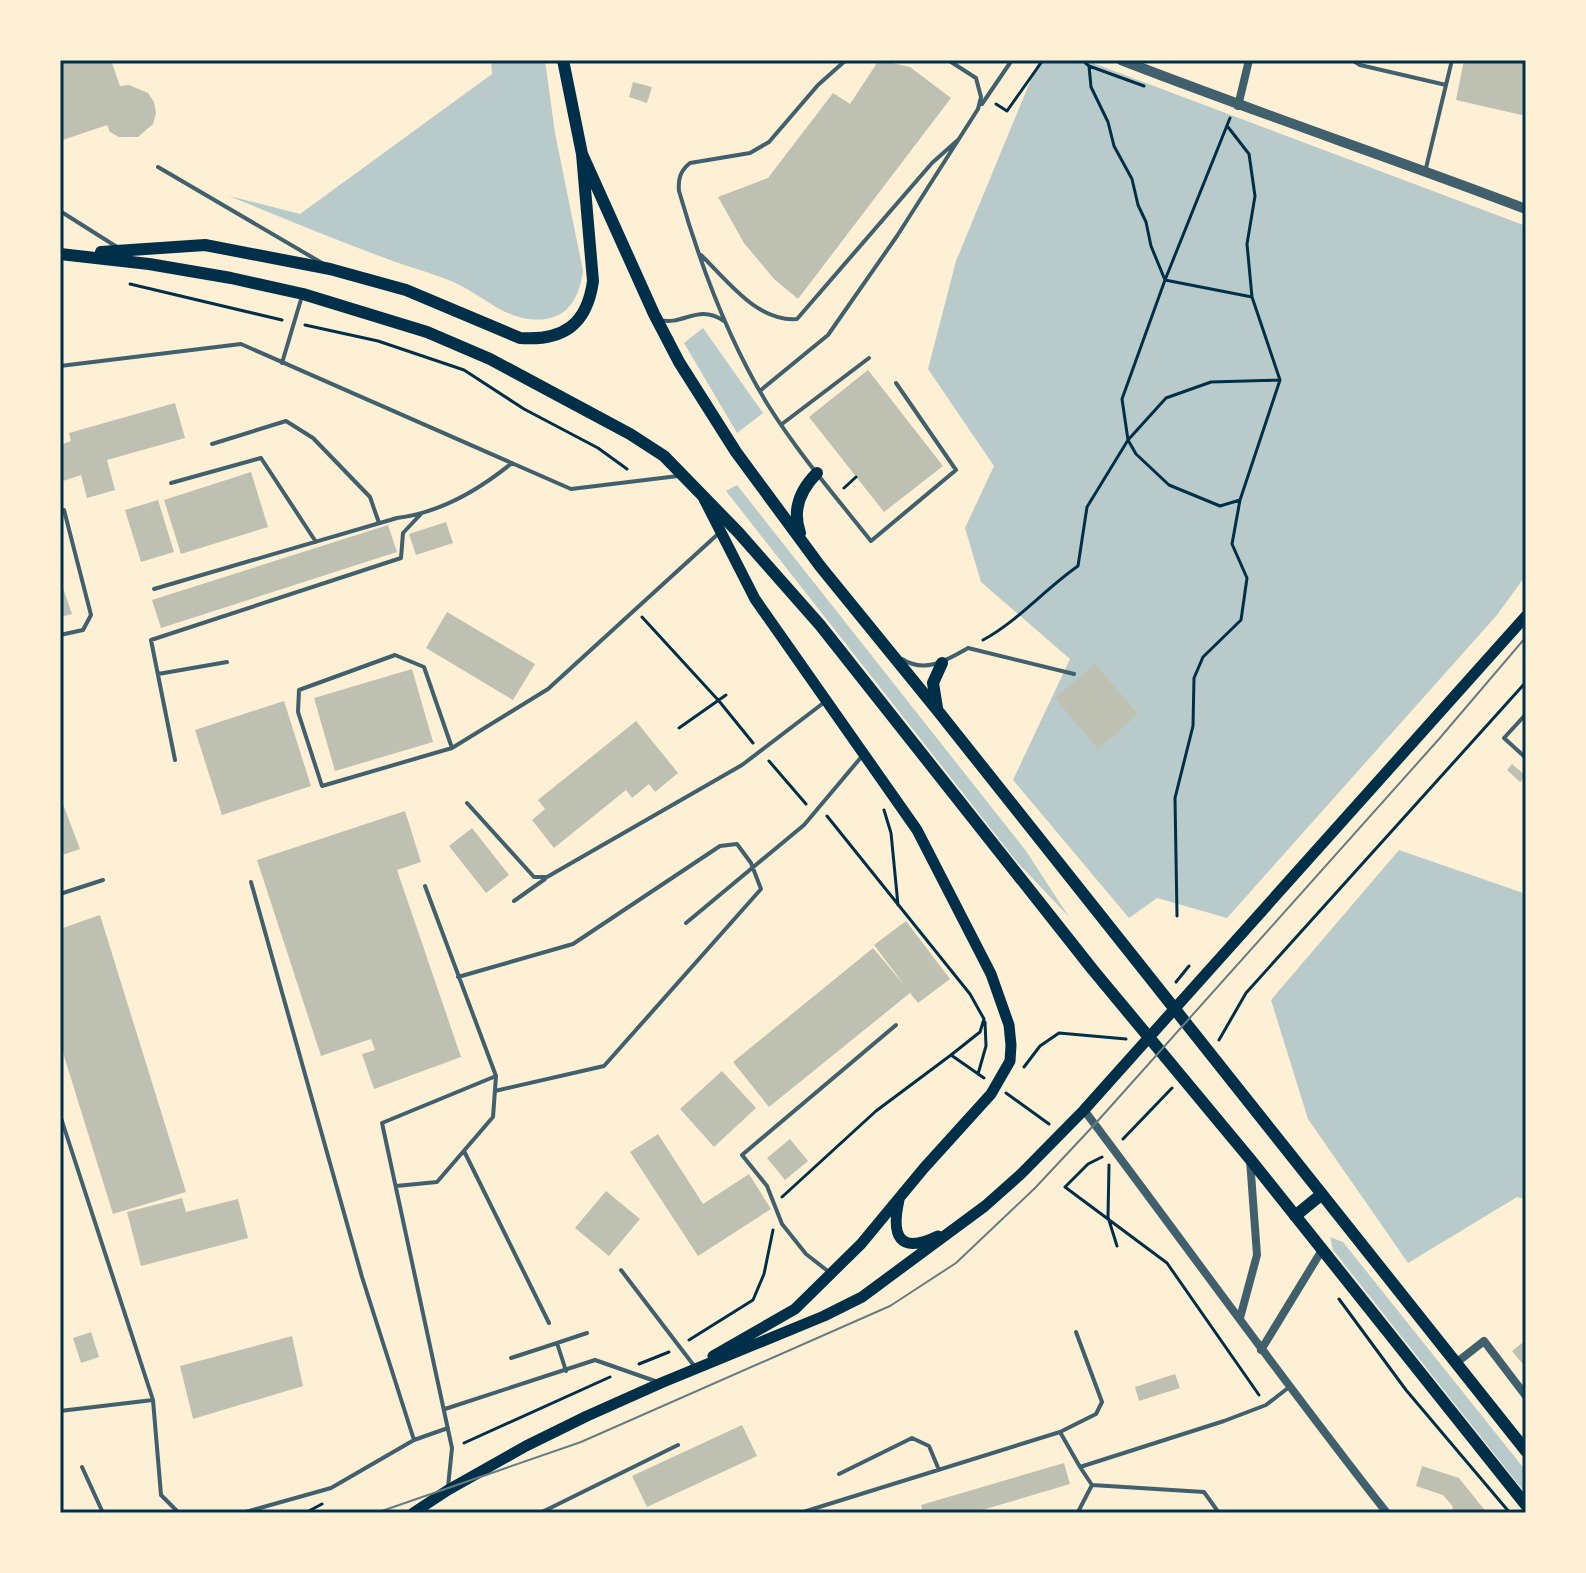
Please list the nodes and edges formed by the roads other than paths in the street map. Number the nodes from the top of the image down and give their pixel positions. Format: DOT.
graph roads {
  1 [pos="563,60"];
  2 [pos="846,60"];
  3 [pos="948,60"];
  4 [pos="1012,60"];
  5 [pos="1121,60"];
  6 [pos="1249,60"];
  7 [pos="1352,60"];
  8 [pos="1452,60"];
  9 [pos="1446,85"];
  10 [pos="1238,106"];
  11 [pos="978,109"];
  12 [pos="963,135"];
  13 [pos="582,154"];
  14 [pos="158,167"];
  15 [pos="1426,171"];
  16 [pos="1526,209"];
  17 [pos="60,211"];
  18 [pos="123,251"];
  19 [pos="698,252"];
  20 [pos="65,254"];
  21 [pos="330,269"];
  22 [pos="303,294"];
  23 [pos="654,314"];
  24 [pos="728,326"];
  25 [pos="869,358"];
  26 [pos="282,363"];
  27 [pos="60,366"];
  28 [pos="896,383"];
  29 [pos="761,390"];
  30 [pos="782,424"];
  31 [pos="212,444"];
  32 [pos="512,463"];
  33 [pos="817,473"];
  34 [pos="685,475"];
  35 [pos="171,483"];
  36 [pos="702,495"];
  37 [pos="64,510"];
  38 [pos="420,515"];
  39 [pos="379,523"];
  40 [pos="720,532"];
  41 [pos="316,542"];
  42 [pos="820,566"];
  43 [pos="154,589"];
  44 [pos="1526,616"];
  45 [pos="60,635"];
  46 [pos="885,645"];
  47 [pos="227,662"];
  48 [pos="942,663"];
  49 [pos="158,674"];
  50 [pos="1074,674"];
  51 [pos="828,700"];
  52 [pos="938,711"];
  53 [pos="1526,714"];
  54 [pos="452,748"];
  55 [pos="865,754"];
  56 [pos="1526,758"];
  57 [pos="175,760"];
  58 [pos="467,803"];
  59 [pos="752,867"];
  60 [pos="547,877"];
  61 [pos="103,880"];
  62 [pos="251,882"];
  63 [pos="425,886"];
  64 [pos="60,894"];
  65 [pos="514,901"];
  66 [pos="686,923"];
  67 [pos="458,977"];
  68 [pos="896,1025"];
  69 [pos="496,1076"];
  70 [pos="495,1091"];
  71 [pos="1084,1110"];
  72 [pos="60,1115"];
  73 [pos="464,1151"];
  74 [pos="1250,1159"];
  75 [pos="396,1186"];
  76 [pos="1322,1194"];
  77 [pos="900,1195"];
  78 [pos="1295,1216"];
  79 [pos="965,1223"];
  80 [pos="1322,1250"];
  81 [pos="621,1270"];
  82 [pos="831,1273"];
  83 [pos="1240,1318"];
  84 [pos="549,1323"];
  85 [pos="1076,1332"];
  86 [pos="587,1333"];
  87 [pos="557,1343"];
  88 [pos="1261,1350"];
  89 [pos="511,1358"];
  90 [pos="1456,1363"];
  91 [pos="695,1368"];
  92 [pos="566,1371"];
  93 [pos="667,1381"];
  94 [pos="1288,1388"];
  95 [pos="1526,1396"];
  96 [pos="153,1400"];
  97 [pos="445,1409"];
  98 [pos="60,1411"];
  99 [pos="448,1428"];
  100 [pos="1060,1432"];
  101 [pos="414,1440"];
  102 [pos="678,1445"];
  103 [pos="1526,1451"];
  104 [pos="82,1467"];
  105 [pos="1080,1467"];
  106 [pos="939,1470"];
  107 [pos="839,1474"];
  108 [pos="1092,1485"];
  109 [pos="448,1490"];
  110 [pos="1526,1505"];
  111 [pos="103,1513"];
  112 [pos="179,1513"];
  113 [pos="242,1513"];
  114 [pos="413,1513"];
  115 [pos="540,1513"];
  116 [pos="800,1513"];
  117 [pos="1077,1513"];
  118 [pos="1219,1513"];
  119 [pos="1387,1513"];
  1 -- 13 [label="main road"];
  2 -- 19 [label="lane"];
  3 -- 11 [label="lane"];
  4 -- 11 [label="lane"];
  5 -- 10 [label="street"];
  6 -- 10 [label="street"];
  7 -- 9 [label="lane"];
  8 -- 9 [label="lane"];
  9 -- 15 [label="lane"];
  10 -- 15 [label="street"];
  11 -- 12 [label="lane"];
  12 -- 19 [label="lane"];
  12 -- 29 [label="lane"];
  13 -- 21 [label="main road"];
  13 -- 23 [label="main road"];
  14 -- 21 [label="lane"];
  15 -- 16 [label="street"];
  17 -- 18 [label="lane"];
  18 -- 20 [label="main road"];
  18 -- 21 [label="main road"];
  19 -- 24 [label="lane"];
  20 -- 22 [label="main road"];
  22 -- 26 [label="lane"];
  22 -- 34 [label="main road"];
  23 -- 24 [label="lane"];
  23 -- 42 [label="main road"];
  24 -- 29 [label="lane"];
  25 -- 30 [label="lane"];
  26 -- 27 [label="lane"];
  26 -- 32 [label="lane"];
  28 -- 33 [label="lane"];
  29 -- 30 [label="lane"];
  30 -- 33 [label="lane"];
  31 -- 39 [label="lane"];
  32 -- 34 [label="lane"];
  32 -- 38 [label="lane"];
  33 -- 42 [label="main road"];
  34 -- 36 [label="main road"];
  35 -- 41 [label="lane"];
  36 -- 40 [label="main road"];
  36 -- 74 [label="main road"];
  37 -- 45 [label="lane"];
  38 -- 39 [label="lane"];
  38 -- 49 [label="lane"];
  39 -- 41 [label="lane"];
  40 -- 51 [label="main road"];
  40 -- 54 [label="lane"];
  41 -- 43 [label="lane"];
  42 -- 46 [label="main road"];
  44 -- 71 [label="main road"];
  46 -- 48 [label="lane"];
  46 -- 52 [label="main road"];
  47 -- 49 [label="lane"];
  48 -- 50 [label="lane"];
  48 -- 52 [label="main road"];
  49 -- 57 [label="lane"];
  51 -- 55 [label="main road"];
  51 -- 60 [label="lane"];
  52 -- 76 [label="main road"];
  53 -- 56 [label="lane"];
  54 -- 54 [label="lane"];
  55 -- 59 [label="lane"];
  55 -- 77 [label="main road"];
  58 -- 60 [label="lane"];
  59 -- 66 [label="lane"];
  59 -- 67 [label="lane"];
  59 -- 70 [label="lane"];
  60 -- 65 [label="lane"];
  61 -- 64 [label="lane"];
  62 -- 101 [label="lane"];
  63 -- 67 [label="lane"];
  67 -- 69 [label="lane"];
  68 -- 82 [label="lane"];
  69 -- 70 [label="lane"];
  69 -- 75 [label="lane"];
  70 -- 73 [label="lane"];
  71 -- 79 [label="main road"];
  71 -- 83 [label="street"];
  72 -- 96 [label="lane"];
  73 -- 75 [label="lane"];
  73 -- 84 [label="lane"];
  74 -- 78 [label="main road"];
  74 -- 83 [label="street"];
  75 -- 97 [label="lane"];
  76 -- 78 [label="main road"];
  76 -- 90 [label="main road"];
  77 -- 79 [label="main road"];
  77 -- 82 [label="main road"];
  78 -- 80 [label="main road"];
  79 -- 91 [label="main road"];
  80 -- 88 [label="street"];
  80 -- 110 [label="main road"];
  81 -- 91 [label="lane"];
  82 -- 91 [label="main road"];
  83 -- 88 [label="street"];
  85 -- 100 [label="lane"];
  86 -- 87 [label="lane"];
  87 -- 89 [label="lane"];
  87 -- 92 [label="lane"];
  88 -- 94 [label="street"];
  90 -- 95 [label="street"];
  90 -- 103 [label="main road"];
  91 -- 93 [label="main road"];
  92 -- 93 [label="lane"];
  92 -- 97 [label="lane"];
  93 -- 109 [label="main road"];
  94 -- 105 [label="lane"];
  94 -- 119 [label="street"];
  96 -- 98 [label="lane"];
  96 -- 112 [label="lane"];
  97 -- 99 [label="lane"];
  99 -- 101 [label="lane"];
  99 -- 109 [label="lane"];
  100 -- 105 [label="lane"];
  100 -- 106 [label="lane"];
  101 -- 113 [label="lane"];
  102 -- 115 [label="lane"];
  104 -- 111 [label="lane"];
  105 -- 108 [label="lane"];
  106 -- 107 [label="lane"];
  106 -- 116 [label="lane"];
  108 -- 117 [label="lane"];
  108 -- 118 [label="lane"];
  109 -- 114 [label="main road"];
}
